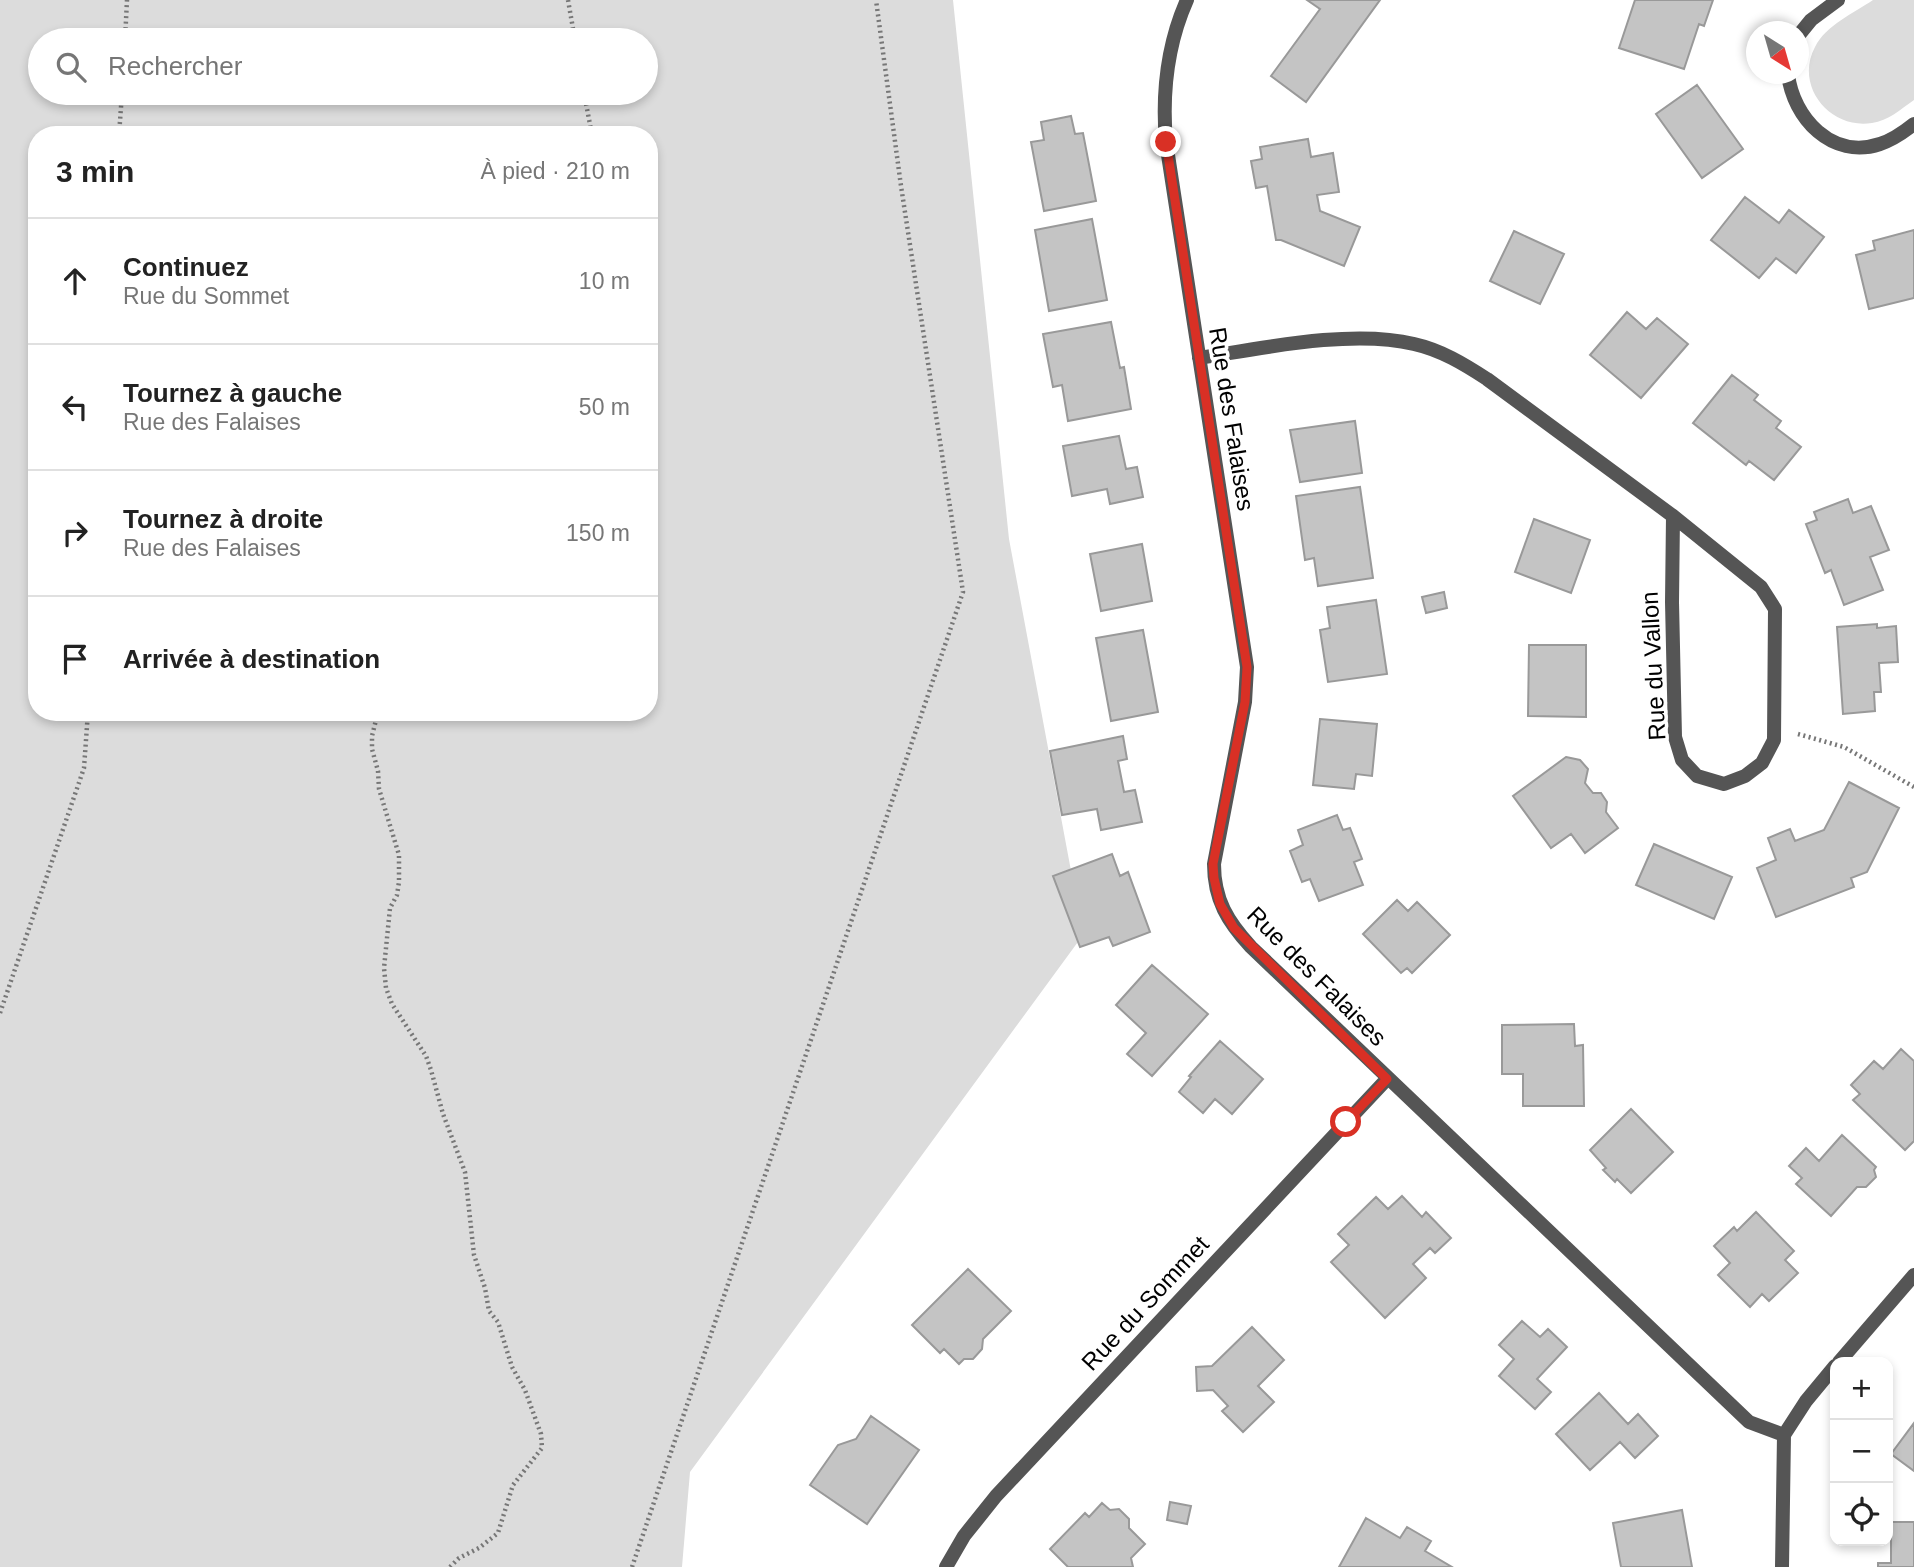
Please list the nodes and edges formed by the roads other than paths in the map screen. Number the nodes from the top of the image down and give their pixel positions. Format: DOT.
graph roads {
  1 [pos="1186,0"];
  2 [pos="1838,0"];
  3 [pos="1809,22"];
  4 [pos="1790,84"];
  5 [pos="1914,124"];
  6 [pos="1199,358"];
  7 [pos="1673,516"];
  8 [pos="1387,1079"];
  9 [pos="1914,1275"];
  10 [pos="1843,1357"];
  11 [pos="1830,1372"];
  12 [pos="1784,1435"];
  13 [pos="946,1567"];
  14 [pos="1782,1567"];
  1 -- 6 [label="street, Rue des Falaises"];
  2 -- 3 [label="street"];
  4 -- 5 [label="street"];
  6 -- 7 [label="street, Rue du Vallon"];
  6 -- 8 [label="street, Rue des Falaises"];
  7 -- 7 [label="street, Rue du Vallon"];
  8 -- 12 [label="street, Rue des Falaises"];
  8 -- 13 [label="street, Rue du Sommet"];
  9 -- 10 [label="street"];
  11 -- 12 [label="street"];
  12 -- 14 [label="street"];
}
